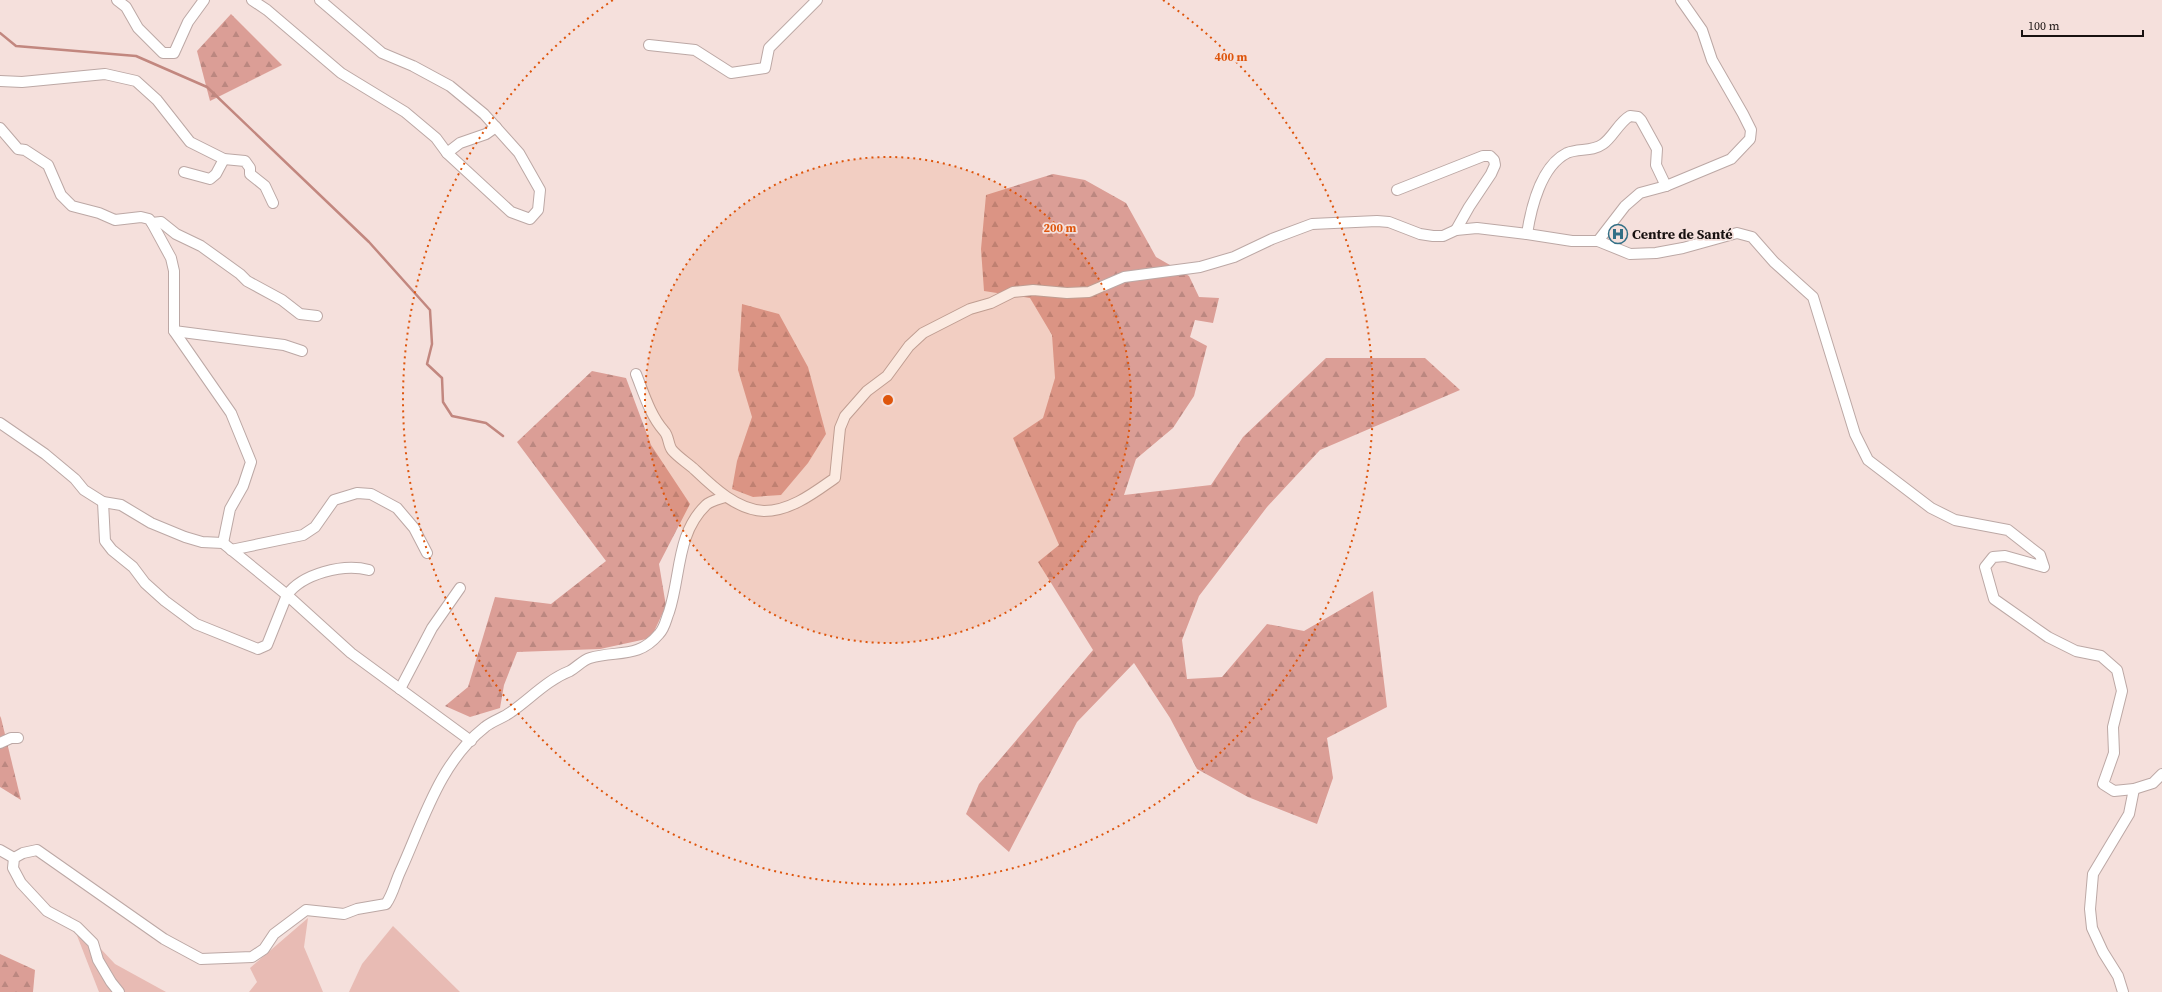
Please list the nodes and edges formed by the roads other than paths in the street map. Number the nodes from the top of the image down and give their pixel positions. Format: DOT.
graph roads {
  1 [pos="117,0"];
  2 [pos="204,0"];
  3 [pos="252,0"];
  4 [pos="320,0"];
  5 [pos="817,0"];
  6 [pos="1681,0"];
  7 [pos="649,45"];
  8 [pos="0,81"];
  9 [pos="496,127"];
  10 [pos="0,128"];
  11 [pos="447,153"];
  12 [pos="224,159"];
  13 [pos="184,172"];
  14 [pos="1666,186"];
  15 [pos="1397,190"];
  16 [pos="273,203"];
  17 [pos="152,223"];
  18 [pos="1456,230"];
  19 [pos="1527,234"];
  20 [pos="1598,241"];
  21 [pos="317,316"];
  22 [pos="174,331"];
  23 [pos="302,351"];
  24 [pos="636,374"];
  25 [pos="0,423"];
  26 [pos="725,497"];
  27 [pos="103,502"];
  28 [pos="223,543"];
  29 [pos="231,550"];
  30 [pos="427,553"];
  31 [pos="369,570"];
  32 [pos="460,588"];
  33 [pos="287,596"];
  34 [pos="400,689"];
  35 [pos="18,738"];
  36 [pos="471,741"];
  37 [pos="0,743"];
  38 [pos="2162,774"];
  39 [pos="2134,789"];
  40 [pos="0,850"];
  41 [pos="14,858"];
  42 [pos="119,992"];
  43 [pos="2123,992"];
  1 -- 2 [label="street"];
  3 -- 11 [label="street"];
  4 -- 9 [label="street"];
  5 -- 7 [label="street"];
  6 -- 14 [label="street"];
  8 -- 12 [label="street"];
  9 -- 11 [label="street"];
  9 -- 11 [label="street"];
  10 -- 17 [label="street"];
  12 -- 13 [label="street"];
  12 -- 16 [label="street"];
  14 -- 19 [label="street"];
  14 -- 20 [label="street"];
  15 -- 18 [label="street"];
  17 -- 21 [label="street"];
  17 -- 22 [label="street"];
  18 -- 19 [label="street"];
  18 -- 26 [label="street"];
  19 -- 20 [label="street"];
  20 -- 39 [label="street"];
  22 -- 23 [label="street"];
  22 -- 28 [label="street"];
  24 -- 26 [label="street"];
  25 -- 27 [label="street"];
  26 -- 36 [label="street"];
  27 -- 28 [label="street"];
  27 -- 33 [label="street"];
  28 -- 29 [label="street"];
  29 -- 30 [label="street"];
  29 -- 33 [label="street"];
  31 -- 33 [label="street"];
  32 -- 34 [label="street"];
  33 -- 34 [label="street"];
  34 -- 36 [label="street"];
  35 -- 37 [label="street"];
  36 -- 41 [label="street"];
  38 -- 39 [label="street"];
  39 -- 43 [label="street"];
  40 -- 41 [label="street"];
  41 -- 42 [label="street"];
}
